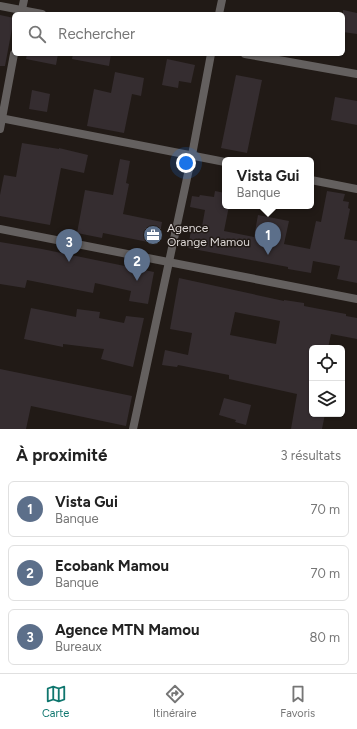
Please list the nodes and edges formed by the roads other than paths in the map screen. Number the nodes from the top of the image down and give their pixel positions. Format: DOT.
graph roads {
  1 [pos="24,0"];
  2 [pos="222,0"];
  3 [pos="0,6"];
  4 [pos="22,12"];
  5 [pos="219,12"];
  6 [pos="14,56"];
  7 [pos="211,56"];
  8 [pos="256,56"];
  9 [pos="357,74"];
  10 [pos="1,118"];
  11 [pos="0,129"];
  12 [pos="192,155"];
  13 [pos="222,161"];
  14 [pos="314,181"];
  15 [pos="357,189"];
  16 [pos="0,229"];
  17 [pos="170,262"];
  18 [pos="357,299"];
  19 [pos="133,429"];
  1 -- 4 [label="street"];
  2 -- 5 [label="street"];
  3 -- 4 [label="street"];
  6 -- 10 [label="street"];
  7 -- 12 [label="street"];
  8 -- 9 [label="street"];
  10 -- 11 [label="street"];
  10 -- 12 [label="street"];
  12 -- 13 [label="street"];
  12 -- 17 [label="street"];
  14 -- 15 [label="street"];
  16 -- 17 [label="street"];
  17 -- 18 [label="street"];
  17 -- 19 [label="street"];
}
